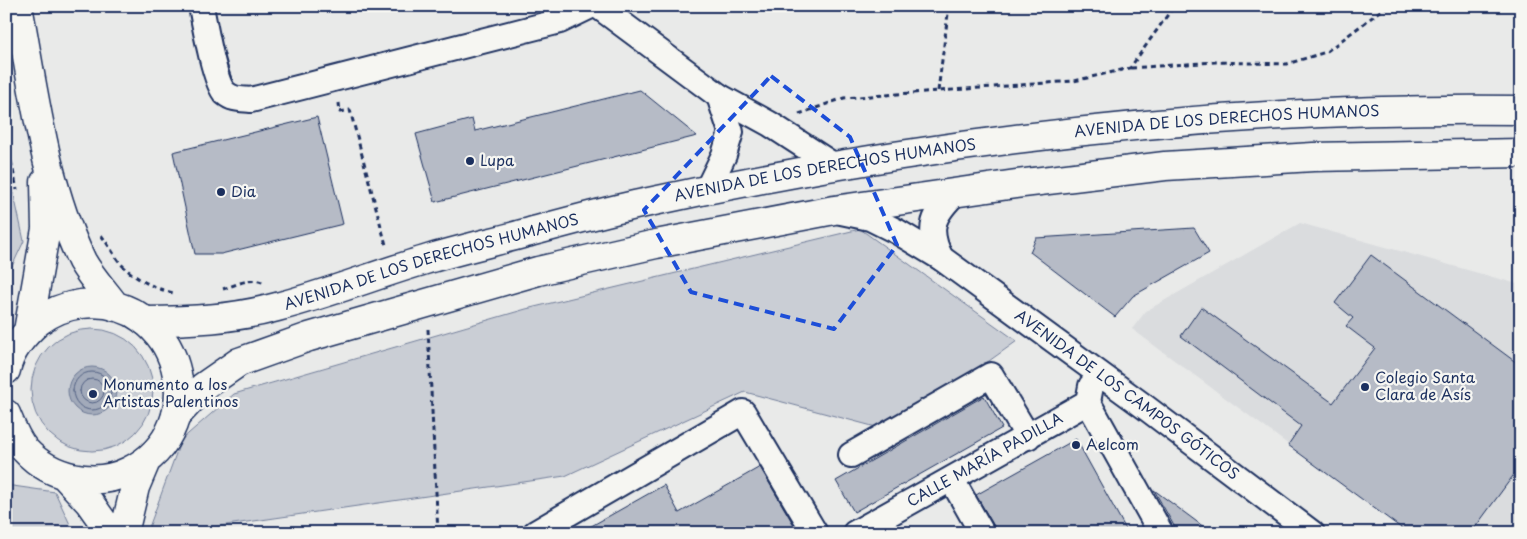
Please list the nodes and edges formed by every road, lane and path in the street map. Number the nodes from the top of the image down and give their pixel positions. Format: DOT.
graph roads {
  1 [pos="201,6"];
  2 [pos="591,6"];
  3 [pos="598,6"];
  4 [pos="950,6"];
  5 [pos="1174,6"];
  6 [pos="1386,6"];
  7 [pos="14,12"];
  8 [pos="1130,68"];
  9 [pos="336,79"];
  10 [pos="938,91"];
  11 [pos="719,96"];
  12 [pos="1521,110"];
  13 [pos="770,124"];
  14 [pos="6,135"];
  15 [pos="44,141"];
  16 [pos="1521,153"];
  17 [pos="833,165"];
  18 [pos="707,190"];
  19 [pos="956,192"];
  20 [pos="18,193"];
  21 [pos="834,210"];
  22 [pos="68,226"];
  23 [pos="941,258"];
  24 [pos="393,270"];
  25 [pos="221,290"];
  26 [pos="182,293"];
  27 [pos="426,303"];
  28 [pos="116,307"];
  29 [pos="276,308"];
  30 [pos="145,321"];
  31 [pos="28,331"];
  32 [pos="7,367"];
  33 [pos="1094,371"];
  34 [pos="1088,402"];
  35 [pos="6,414"];
  36 [pos="176,416"];
  37 [pos="1028,437"];
  38 [pos="15,448"];
  39 [pos="851,455"];
  40 [pos="146,461"];
  41 [pos="65,476"];
  42 [pos="952,480"];
  43 [pos="111,533"];
  44 [pos="124,533"];
  45 [pos="438,533"];
  46 [pos="535,533"];
  47 [pos="815,533"];
  48 [pos="855,533"];
  49 [pos="982,533"];
  50 [pos="1161,533"];
  51 [pos="1312,533"];
  1 -- 9 [label="street"];
  2 -- 9 [label="street"];
  3 -- 11 [label="street"];
  4 -- 10 [label="path"];
  5 -- 8 [label="path"];
  6 -- 8 [label="path"];
  7 -- 15 [label="main road"];
  8 -- 10 [label="path"];
  9 -- 24 [label="path"];
  10 -- 13 [label="path"];
  11 -- 13 [label="street"];
  11 -- 18 [label="street"];
  12 -- 17 [label="main road, AVENIDA DE LOS DERECHOS HUMANOS"];
  13 -- 17 [label="street"];
  14 -- 20 [label="path"];
  15 -- 22 [label="main road"];
  15 -- 31 [label="main road"];
  16 -- 19 [label="main road"];
  17 -- 18 [label="main road, AVENIDA DE LOS DERECHOS HUMANOS"];
  18 -- 24 [label="main road, AVENIDA DE LOS DERECHOS HUMANOS"];
  19 -- 21 [label="main road"];
  19 -- 23 [label="street"];
  21 -- 23 [label="street, AVENIDA DE LOS CAMPOS GÓTICOS"];
  21 -- 27 [label="main road"];
  22 -- 26 [label="path"];
  22 -- 28 [label="main road"];
  23 -- 33 [label="street, AVENIDA DE LOS CAMPOS GÓTICOS"];
  24 -- 29 [label="main road, AVENIDA DE LOS DERECHOS HUMANOS"];
  25 -- 29 [label="path"];
  27 -- 36 [label="main road"];
  27 -- 45 [label="path"];
  28 -- 30 [label="main road"];
  28 -- 31 [label="main road"];
  29 -- 30 [label="main road, AVENIDA DE LOS DERECHOS HUMANOS"];
  30 -- 36 [label="main road"];
  31 -- 32 [label="main road"];
  33 -- 34 [label="street"];
  33 -- 51 [label="street, AVENIDA DE LOS CAMPOS GÓTICOS"];
  34 -- 37 [label="street, CALLE MARÍA PADILLA"];
  34 -- 50 [label="street"];
  35 -- 38 [label="main road"];
  36 -- 40 [label="main road"];
  37 -- 39 [label="street"];
  37 -- 42 [label="street, CALLE MARÍA PADILLA"];
  38 -- 41 [label="main road"];
  40 -- 41 [label="main road"];
  40 -- 44 [label="main road"];
  41 -- 43 [label="main road"];
  42 -- 48 [label="street, CALLE MARÍA PADILLA"];
  42 -- 49 [label="street"];
  46 -- 47 [label="street"];
}
